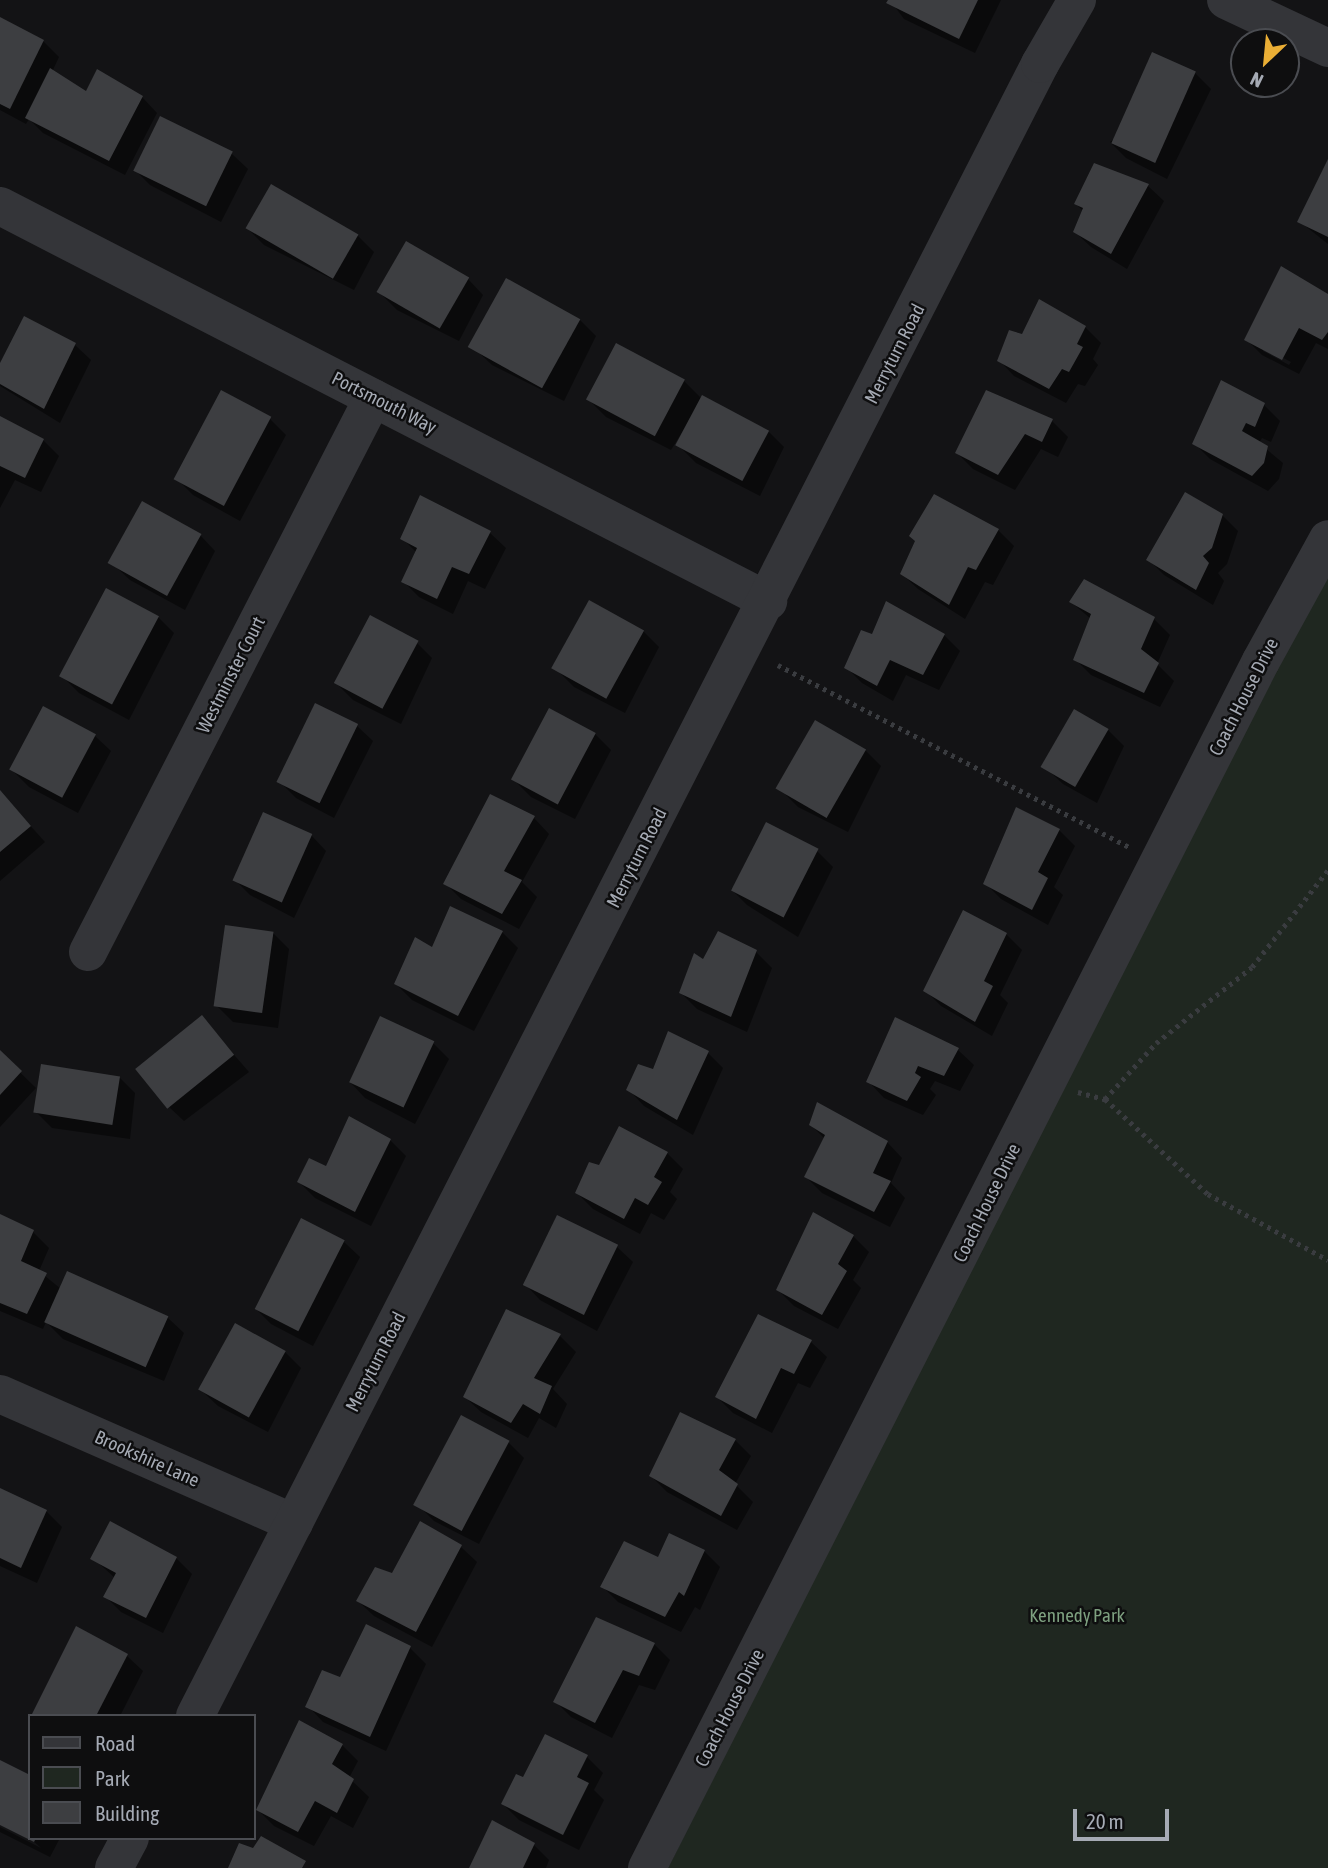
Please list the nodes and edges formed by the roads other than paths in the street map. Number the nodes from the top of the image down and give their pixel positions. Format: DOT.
graph roads {
  1 [pos="1077,0"];
  2 [pos="1226,0"];
  3 [pos="1328,48"];
  4 [pos="0,206"];
  5 [pos="373,398"];
  6 [pos="1328,538"];
  7 [pos="768,601"];
  8 [pos="88,952"];
  9 [pos="0,1394"];
  10 [pos="294,1523"];
  11 [pos="195,1714"];
  12 [pos="129,1840"];
  13 [pos="114,1868"];
  14 [pos="647,1868"];
  1 -- 7 [label="street, Merryturn Road"];
  2 -- 3 [label="street"];
  4 -- 5 [label="street, Portsmouth Way"];
  5 -- 7 [label="street, Portsmouth Way"];
  5 -- 8 [label="street, Westminster Court"];
  6 -- 14 [label="street, Coach House Drive"];
  7 -- 10 [label="street, Merryturn Road"];
  9 -- 10 [label="street, Brookshire Lane"];
  10 -- 11 [label="street, Merryturn Road"];
  12 -- 13 [label="street"];
}
